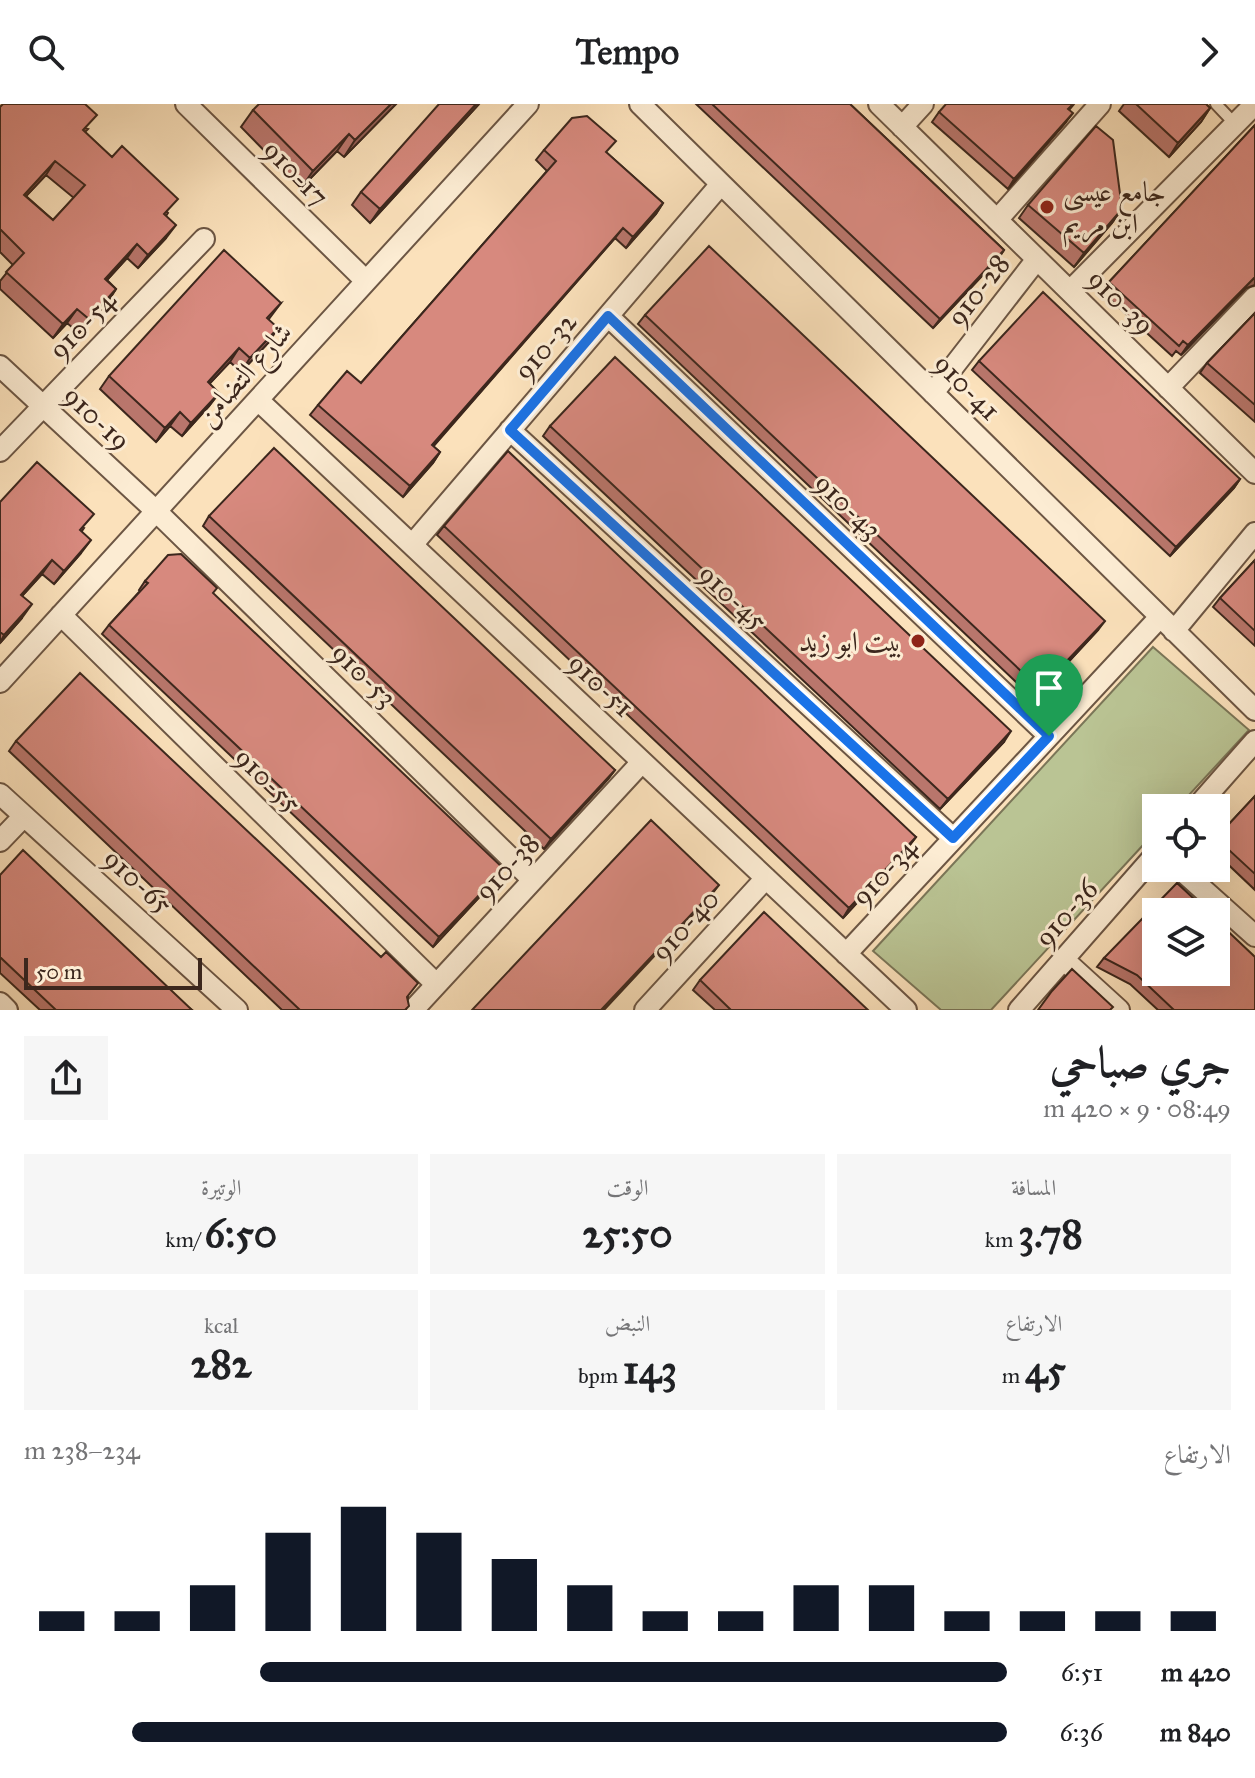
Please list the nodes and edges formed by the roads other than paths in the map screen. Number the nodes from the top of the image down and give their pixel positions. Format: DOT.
graph roads {
  1 [pos="186,104"];
  2 [pos="528,104"];
  3 [pos="640,104"];
  4 [pos="879,104"];
  5 [pos="923,104"];
  6 [pos="1100,104"];
  7 [pos="1216,104"];
  8 [pos="1255,104"];
  9 [pos="1235,124"];
  10 [pos="902,127"];
  11 [pos="721,184"];
  12 [pos="997,220"];
  13 [pos="204,239"];
  14 [pos="1037,259"];
  15 [pos="366,281"];
  16 [pos="1070,291"];
  17 [pos="1255,297"];
  18 [pos="608,316"];
  19 [pos="0,366"];
  20 [pos="1168,388"];
  21 [pos="933,393"];
  22 [pos="258,400"];
  23 [pos="43,406"];
  24 [pos="510,430"];
  25 [pos="0,451"];
  26 [pos="1255,473"];
  27 [pos="156,511"];
  28 [pos="1255,533"];
  29 [pos="412,545"];
  30 [pos="61,615"];
  31 [pos="1167,624"];
  32 [pos="0,682"];
  33 [pos="1255,710"];
  34 [pos="1049,736"];
  35 [pos="1255,741"];
  36 [pos="642,762"];
  37 [pos="0,794"];
  38 [pos="1208,794"];
  39 [pos="24,816"];
  40 [pos="953,838"];
  41 [pos="0,841"];
  42 [pos="1142,870"];
  43 [pos="766,878"];
  44 [pos="533,880"];
  45 [pos="1195,882"];
  46 [pos="1255,936"];
  47 [pos="846,954"];
  48 [pos="1063,959"];
  49 [pos="436,984"];
  50 [pos="0,1003"];
  51 [pos="652,1008"];
  52 [pos="7,1010"];
  53 [pos="237,1010"];
  54 [pos="413,1010"];
  55 [pos="906,1010"];
  56 [pos="1019,1010"];
  57 [pos="1119,1010"];
  1 -- 15 [label="street, 910-17"];
  2 -- 15 [label="street, شارع التضامن"];
  3 -- 11 [label="street, 910-41"];
  4 -- 10 [label="street, 910-39"];
  5 -- 10 [label="street"];
  6 -- 12 [label="street"];
  7 -- 9 [label="lane"];
  8 -- 9 [label="street"];
  9 -- 16 [label="street"];
  10 -- 12 [label="street, 910-39"];
  11 -- 18 [label="street, 910-32"];
  11 -- 21 [label="street, 910-41"];
  12 -- 14 [label="street, 910-39"];
  13 -- 23 [label="street, 910-54"];
  14 -- 16 [label="street, 910-39"];
  14 -- 21 [label="street, 910-28"];
  15 -- 22 [label="street, شارع التضامن"];
  16 -- 20 [label="street, 910-39"];
  17 -- 20 [label="street"];
  18 -- 24 [label="street, 910-32"];
  18 -- 34 [label="street, 910-43"];
  19 -- 23 [label="street, 910-19"];
  20 -- 26 [label="street, 910-39"];
  21 -- 31 [label="street, 910-41"];
  22 -- 27 [label="street, شارع التضامن"];
  22 -- 29 [label="street, 910-51"];
  23 -- 25 [label="street, 910-54"];
  23 -- 27 [label="street, 910-19"];
  24 -- 29 [label="street, 910-32"];
  24 -- 40 [label="street, 910-45"];
  27 -- 30 [label="street, شارع التضامن"];
  27 -- 44 [label="street, 910-53"];
  28 -- 31 [label="street, 910-34"];
  29 -- 36 [label="street, 910-51"];
  30 -- 32 [label="street, شارع التضامن"];
  30 -- 49 [label="street, 910-55"];
  31 -- 33 [label="street, 910-41"];
  31 -- 34 [label="street, 910-34"];
  34 -- 40 [label="street, 910-34"];
  35 -- 38 [label="street"];
  36 -- 43 [label="street, 910-51"];
  36 -- 44 [label="street, 910-38"];
  37 -- 39 [label="street, 910-65"];
  39 -- 41 [label="street"];
  39 -- 53 [label="street, 910-65"];
  40 -- 47 [label="street, 910-34"];
  42 -- 48 [label="street, 910-36"];
  43 -- 47 [label="street, 910-51"];
  43 -- 51 [label="street, 910-40"];
  44 -- 49 [label="street, 910-38"];
  45 -- 46 [label="street"];
  47 -- 55 [label="street, 910-51"];
  48 -- 56 [label="street, 910-36"];
  48 -- 57 [label="street"];
  49 -- 54 [label="street, 910-38"];
  50 -- 52 [label="street"];
}
